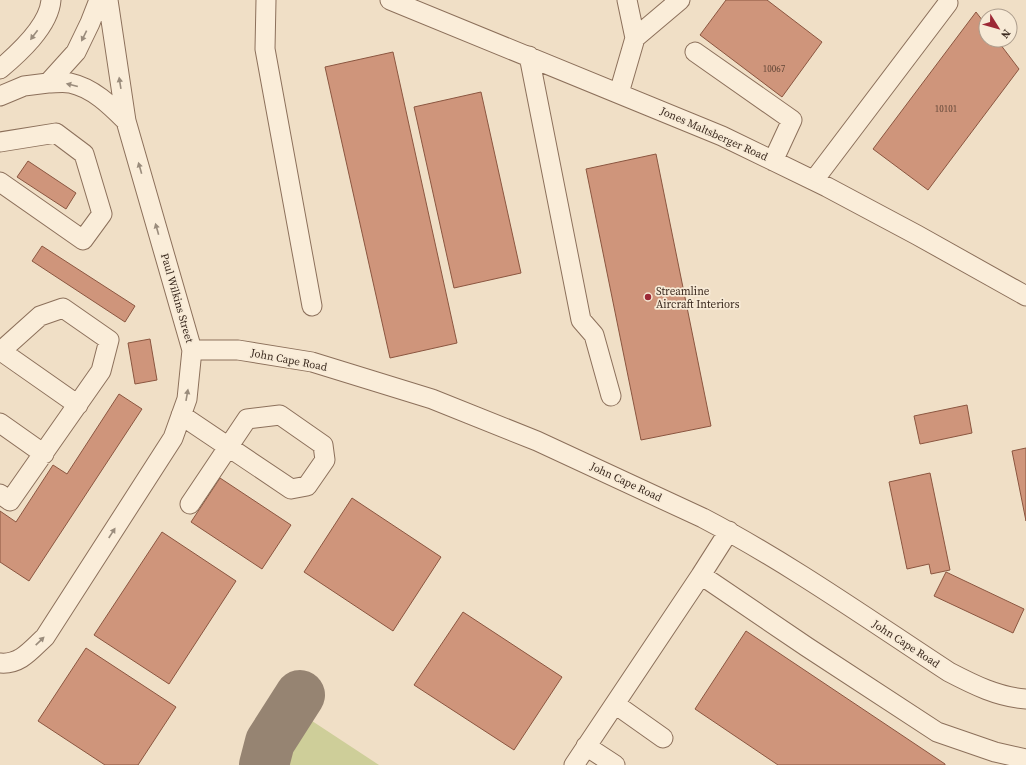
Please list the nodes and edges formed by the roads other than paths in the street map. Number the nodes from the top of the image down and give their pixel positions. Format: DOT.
graph roads {
  1 [pos="51,0"];
  2 [pos="99,0"];
  3 [pos="108,0"];
  4 [pos="266,0"];
  5 [pos="390,0"];
  6 [pos="627,0"];
  7 [pos="680,0"];
  8 [pos="948,3"];
  9 [pos="635,38"];
  10 [pos="695,52"];
  11 [pos="529,56"];
  12 [pos="0,69"];
  13 [pos="48,83"];
  14 [pos="619,93"];
  15 [pos="0,96"];
  16 [pos="126,121"];
  17 [pos="0,142"];
  18 [pos="773,161"];
  19 [pos="814,180"];
  20 [pos="0,182"];
  21 [pos="1026,296"];
  22 [pos="312,306"];
  23 [pos="192,350"];
  24 [pos="0,351"];
  25 [pos="611,396"];
  26 [pos="78,405"];
  27 [pos="181,415"];
  28 [pos="0,423"];
  29 [pos="229,447"];
  30 [pos="44,454"];
  31 [pos="0,494"];
  32 [pos="190,504"];
  33 [pos="729,532"];
  34 [pos="701,575"];
  35 [pos="4,663"];
  36 [pos="1026,698"];
  37 [pos="615,704"];
  38 [pos="663,738"];
  39 [pos="586,746"];
  40 [pos="1026,759"];
  41 [pos="574,765"];
  42 [pos="615,765"];
  1 -- 12 [label="street, one-way"];
  2 -- 13 [label="street, one-way"];
  16 -- 3 [label="street, Paul Wilkins Street, one-way"];
  4 -- 22 [label="street"];
  5 -- 11 [label="street, Jones Maltsberger Road"];
  6 -- 9 [label="street"];
  7 -- 9 [label="street"];
  8 -- 19 [label="street"];
  9 -- 14 [label="street"];
  10 -- 18 [label="street"];
  11 -- 14 [label="street, Jones Maltsberger Road"];
  11 -- 25 [label="street"];
  13 -- 15 [label="street"];
  16 -- 13 [label="street, one-way"];
  14 -- 18 [label="street, Jones Maltsberger Road"];
  23 -- 16 [label="street, Paul Wilkins Street, one-way"];
  17 -- 20 [label="street"];
  18 -- 19 [label="street, Jones Maltsberger Road"];
  19 -- 21 [label="street, Jones Maltsberger Road"];
  27 -- 23 [label="street, Paul Wilkins Street, one-way"];
  23 -- 33 [label="street, John Cape Road"];
  24 -- 26 [label="street"];
  24 -- 26 [label="street"];
  26 -- 30 [label="street"];
  27 -- 29 [label="street"];
  35 -- 27 [label="street, Paul Wilkins Street, one-way"];
  28 -- 30 [label="street"];
  29 -- 29 [label="street"];
  29 -- 32 [label="street"];
  30 -- 31 [label="street"];
  33 -- 34 [label="street"];
  33 -- 36 [label="street, John Cape Road"];
  34 -- 37 [label="street"];
  34 -- 40 [label="street"];
  37 -- 38 [label="street"];
  37 -- 39 [label="street"];
  39 -- 41 [label="street"];
  39 -- 42 [label="street"];
}
